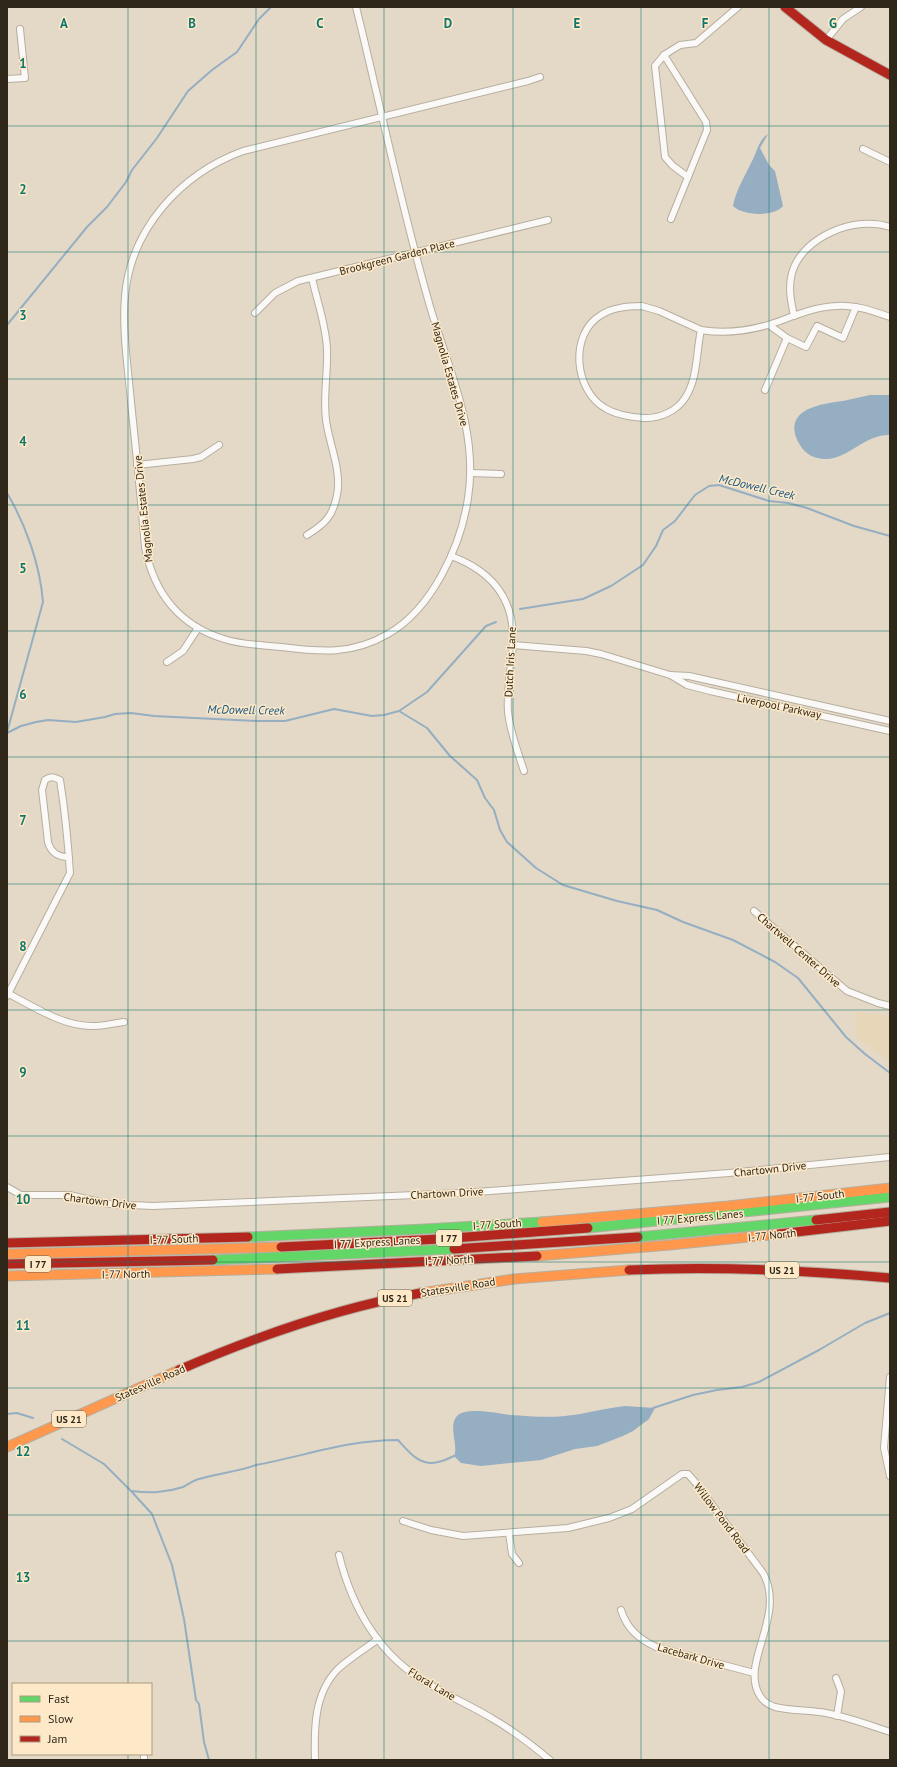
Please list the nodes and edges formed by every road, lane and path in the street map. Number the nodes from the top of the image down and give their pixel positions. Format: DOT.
graph roads {
  1 [pos="356,7"];
  2 [pos="738,7"];
  3 [pos="785,7"];
  4 [pos="861,7"];
  5 [pos="20,29"];
  6 [pos="826,40"];
  7 [pos="664,55"];
  8 [pos="890,75"];
  9 [pos="540,77"];
  10 [pos="7,79"];
  11 [pos="382,116"];
  12 [pos="862,149"];
  13 [pos="890,162"];
  14 [pos="688,177"];
  15 [pos="671,219"];
  16 [pos="548,220"];
  17 [pos="890,227"];
  18 [pos="416,252"];
  19 [pos="312,278"];
  20 [pos="856,308"];
  21 [pos="255,313"];
  22 [pos="794,316"];
  23 [pos="890,316"];
  24 [pos="769,324"];
  25 [pos="701,330"];
  26 [pos="787,338"];
  27 [pos="765,390"];
  28 [pos="219,445"];
  29 [pos="137,465"];
  30 [pos="471,473"];
  31 [pos="501,474"];
  32 [pos="307,535"];
  33 [pos="451,556"];
  34 [pos="198,628"];
  35 [pos="513,644"];
  36 [pos="167,662"];
  37 [pos="670,675"];
  38 [pos="890,721"];
  39 [pos="890,731"];
  40 [pos="524,771"];
  41 [pos="69,857"];
  42 [pos="754,911"];
  43 [pos="7,994"];
  44 [pos="890,1006"];
  45 [pos="124,1022"];
  46 [pos="890,1157"];
  47 [pos="7,1187"];
  48 [pos="890,1188"];
  49 [pos="890,1197"];
  50 [pos="890,1212"];
  51 [pos="890,1221"];
  52 [pos="41,1242"];
  53 [pos="7,1243"];
  54 [pos="7,1247"];
  55 [pos="7,1254"];
  56 [pos="276,1258"];
  57 [pos="7,1264"];
  58 [pos="358,1265"];
  59 [pos="7,1276"];
  60 [pos="890,1278"];
  61 [pos="890,1377"];
  62 [pos="7,1447"];
  63 [pos="890,1476"];
  64 [pos="403,1521"];
  65 [pos="510,1533"];
  66 [pos="339,1555"];
  67 [pos="519,1563"];
  68 [pos="621,1610"];
  69 [pos="378,1639"];
  70 [pos="754,1673"];
  71 [pos="836,1678"];
  72 [pos="837,1716"];
  73 [pos="890,1732"];
  74 [pos="315,1760"];
  75 [pos="550,1760"];
  1 -- 11 [label="street, Magnolia Estates Drive"];
  2 -- 7 [label="street"];
  3 -- 6 [label="main road"];
  4 -- 6 [label="street"];
  5 -- 10 [label="street"];
  6 -- 8 [label="main road"];
  7 -- 14 [label="street"];
  7 -- 14 [label="street"];
  9 -- 11 [label="street, Magnolia Estates Drive"];
  11 -- 18 [label="street, Magnolia Estates Drive"];
  11 -- 29 [label="street, Magnolia Estates Drive"];
  12 -- 13 [label="street"];
  14 -- 15 [label="street"];
  16 -- 18 [label="street, Brookgreen Garden Place"];
  17 -- 22 [label="street"];
  18 -- 19 [label="street, Brookgreen Garden Place"];
  18 -- 30 [label="street, Magnolia Estates Drive"];
  19 -- 21 [label="street, Brookgreen Garden Place"];
  19 -- 32 [label="street"];
  20 -- 22 [label="street"];
  20 -- 23 [label="street"];
  20 -- 26 [label="street"];
  22 -- 24 [label="street"];
  24 -- 25 [label="street"];
  24 -- 26 [label="street"];
  25 -- 25 [label="street"];
  26 -- 27 [label="street"];
  28 -- 29 [label="street"];
  29 -- 34 [label="street, Magnolia Estates Drive"];
  30 -- 31 [label="street"];
  30 -- 33 [label="street, Magnolia Estates Drive"];
  33 -- 34 [label="street, Magnolia Estates Drive"];
  33 -- 35 [label="street, Dutch Iris Lane"];
  34 -- 36 [label="street"];
  35 -- 37 [label="street, Liverpool Parkway"];
  35 -- 40 [label="street, Dutch Iris Lane"];
  37 -- 38 [label="street, Liverpool Parkway"];
  37 -- 39 [label="street, Liverpool Parkway"];
  41 -- 41 [label="street"];
  41 -- 43 [label="street"];
  42 -- 44 [label="street, Chartwell Center Drive"];
  43 -- 45 [label="street"];
  46 -- 47 [label="street, Chartown Drive"];
  48 -- 52 [label="main road, I-77 South / I 77"];
  49 -- 55 [label="main road, I 77 Express Lanes / I 77"];
  50 -- 56 [label="main road, I 77 Express Lanes / I 77"];
  51 -- 58 [label="main road, I-77 North / I 77"];
  52 -- 53 [label="main road, I-77 South / I 77"];
  52 -- 54 [label="main road"];
  56 -- 57 [label="main road, I 77 Express Lanes / I 77"];
  56 -- 58 [label="main road"];
  58 -- 59 [label="main road, I-77 North / I 77"];
  60 -- 62 [label="main road, Statesville Road / US 21"];
  61 -- 63 [label="street"];
  64 -- 65 [label="street, Willow Pond Road"];
  65 -- 67 [label="street"];
  65 -- 70 [label="street, Willow Pond Road"];
  66 -- 69 [label="street, Floral Lane"];
  68 -- 70 [label="street, Lacebark Drive"];
  69 -- 74 [label="street"];
  69 -- 75 [label="street, Floral Lane"];
  70 -- 72 [label="street, Willow Pond Road"];
  71 -- 72 [label="street"];
  72 -- 73 [label="street, Willow Pond Road"];
}
